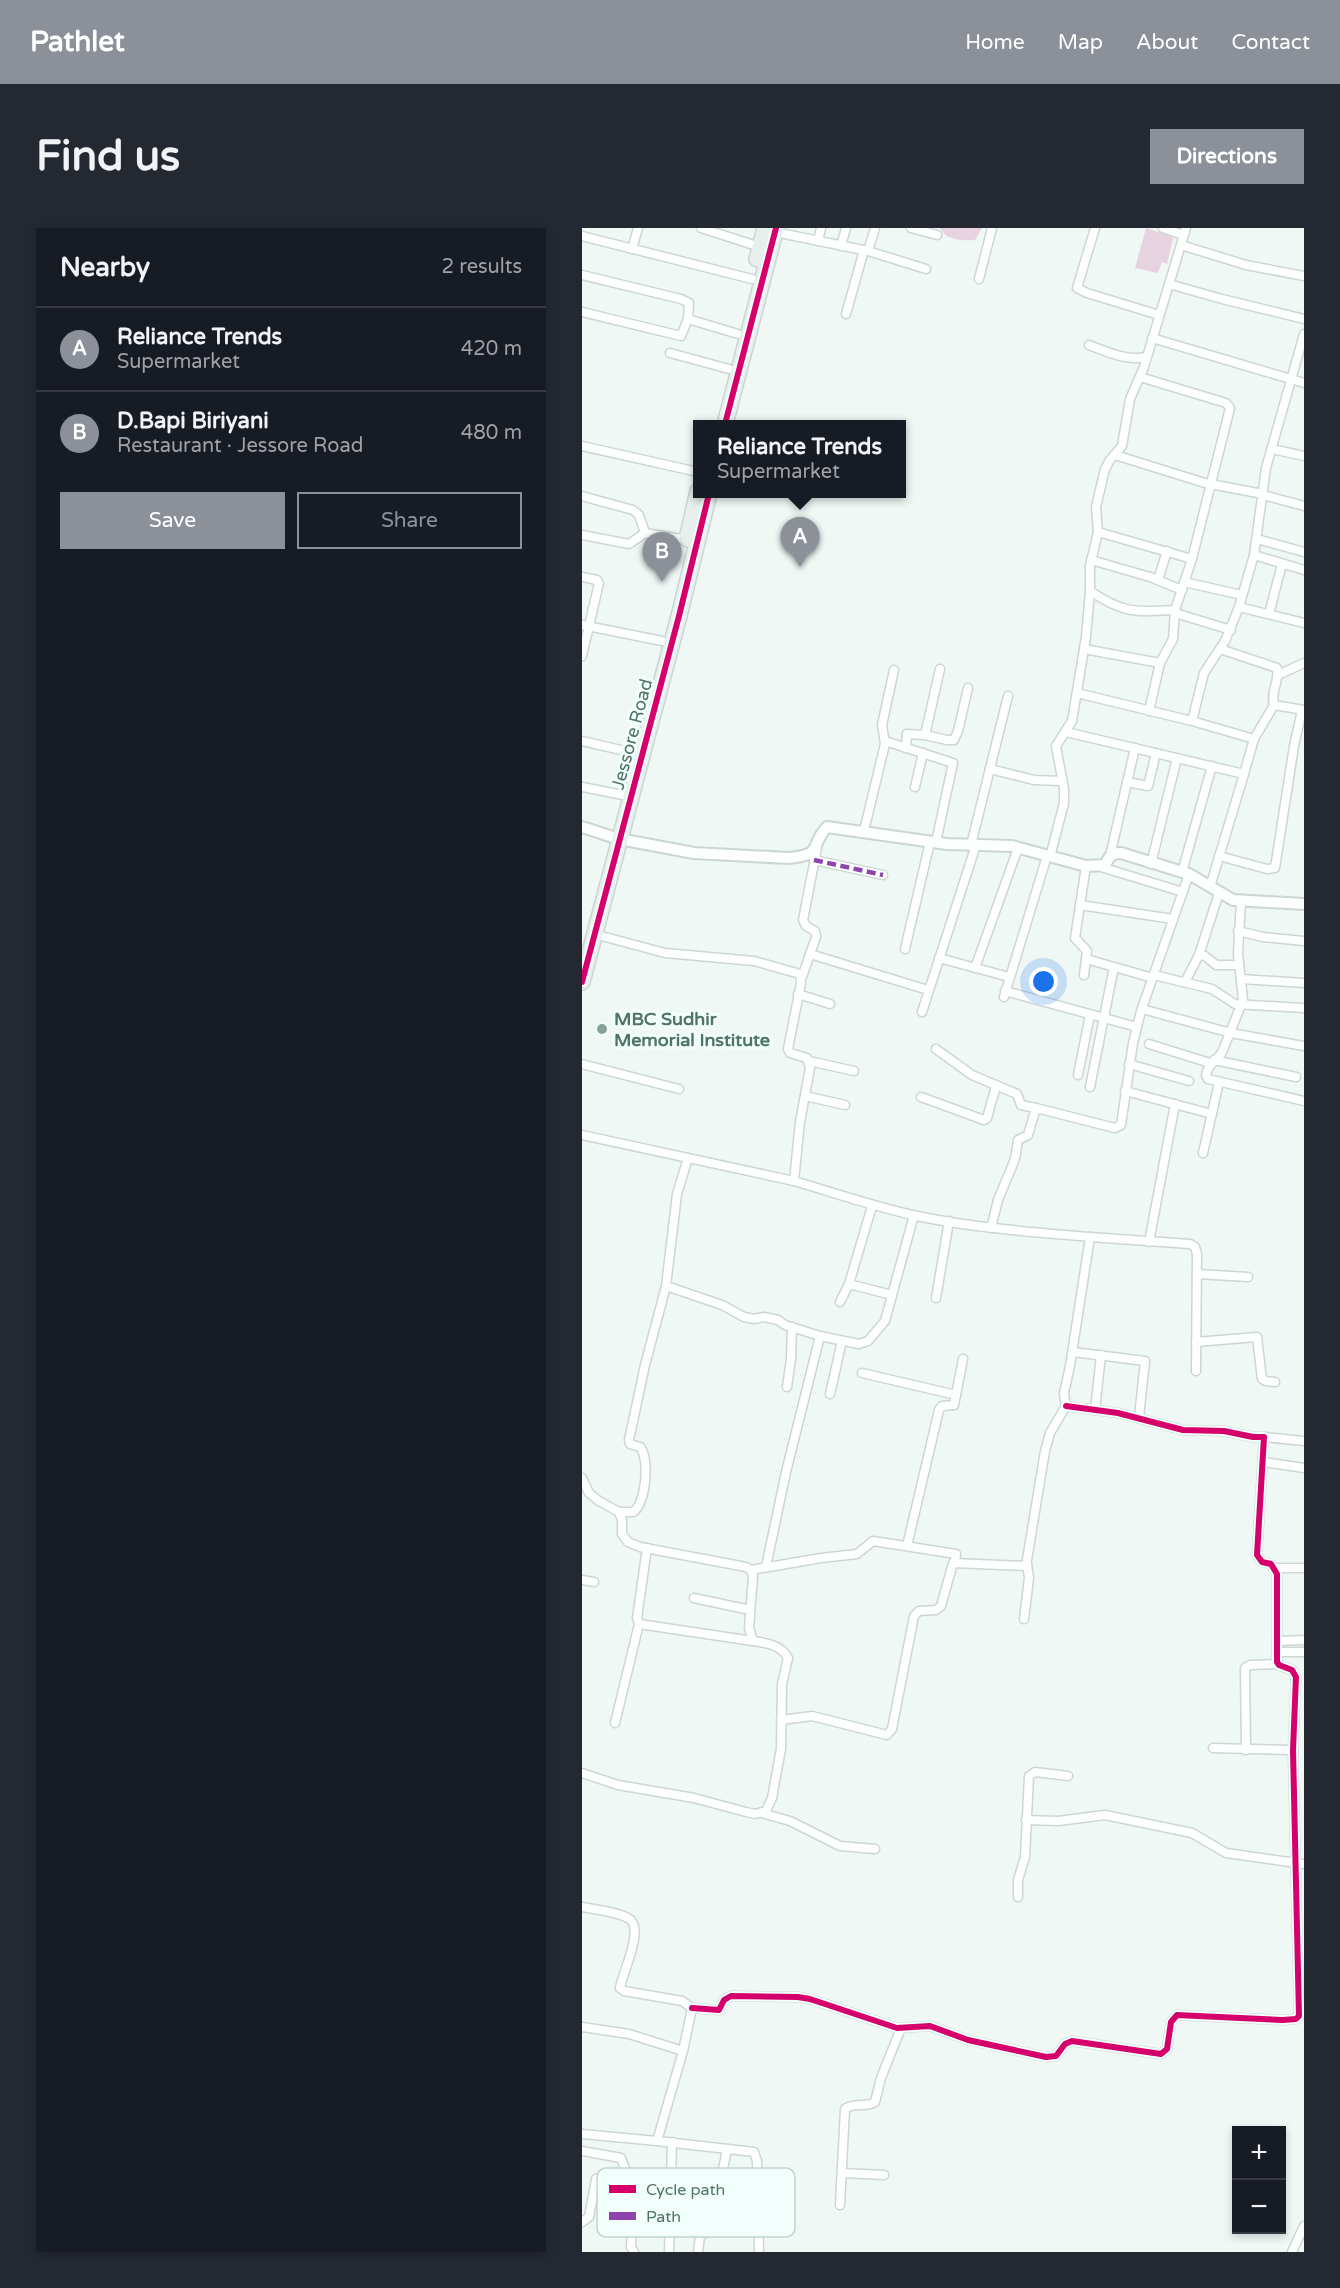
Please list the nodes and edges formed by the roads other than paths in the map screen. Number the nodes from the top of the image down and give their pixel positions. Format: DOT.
graph roads {
  1 [pos="638,228"];
  2 [pos="700,228"];
  3 [pos="821,228"];
  4 [pos="846,228"];
  5 [pos="875,228"];
  6 [pos="911,228"];
  7 [pos="992,228"];
  8 [pos="1095,228"];
  9 [pos="1163,228"];
  10 [pos="772,229"];
  11 [pos="1185,232"];
  12 [pos="937,235"];
  13 [pos="582,236"];
  14 [pos="818,241"];
  15 [pos="1180,245"];
  16 [pos="841,246"];
  17 [pos="760,247"];
  18 [pos="632,249"];
  19 [pos="866,250"];
  20 [pos="926,269"];
  21 [pos="582,275"];
  22 [pos="1304,276"];
  23 [pos="752,279"];
  24 [pos="978,279"];
  25 [pos="1169,284"];
  26 [pos="582,312"];
  27 [pos="846,314"];
  28 [pos="1159,315"];
  29 [pos="688,319"];
  30 [pos="1304,319"];
  31 [pos="738,334"];
  32 [pos="1304,334"];
  33 [pos="1152,338"];
  34 [pos="1089,345"];
  35 [pos="670,353"];
  36 [pos="1146,357"];
  37 [pos="729,369"];
  38 [pos="1140,377"];
  39 [pos="1292,380"];
  40 [pos="1304,383"];
  41 [pos="716,420"];
  42 [pos="726,420"];
  43 [pos="582,446"];
  44 [pos="1272,449"];
  45 [pos="1115,455"];
  46 [pos="1304,456"];
  47 [pos="693,471"];
  48 [pos="1212,484"];
  49 [pos="1263,495"];
  50 [pos="582,496"];
  51 [pos="696,498"];
  52 [pos="708,498"];
  53 [pos="1304,506"];
  54 [pos="1098,532"];
  55 [pos="645,533"];
  56 [pos="582,535"];
  57 [pos="1257,539"];
  58 [pos="687,540"];
  59 [pos="1167,551"];
  60 [pos="1304,552"];
  61 [pos="1254,555"];
  62 [pos="1192,559"];
  63 [pos="1091,560"];
  64 [pos="1282,564"];
  65 [pos="1304,570"];
  66 [pos="582,577"];
  67 [pos="1158,580"];
  68 [pos="1183,586"];
  69 [pos="1090,591"];
  70 [pos="1242,596"];
  71 [pos="1239,607"];
  72 [pos="1175,611"];
  73 [pos="1269,614"];
  74 [pos="1304,622"];
  75 [pos="585,626"];
  76 [pos="1231,630"];
  77 [pos="662,641"];
  78 [pos="1084,649"];
  79 [pos="1220,650"];
  80 [pos="582,656"];
  81 [pos="1160,663"];
  82 [pos="1304,663"];
  83 [pos="940,669"];
  84 [pos="894,670"];
  85 [pos="1278,675"];
  86 [pos="968,688"];
  87 [pos="1077,693"];
  88 [pos="1008,696"];
  89 [pos="1274,705"];
  90 [pos="1303,710"];
  91 [pos="1149,711"];
  92 [pos="1192,721"];
  93 [pos="1065,732"];
  94 [pos="925,735"];
  95 [pos="1254,739"];
  96 [pos="582,741"];
  97 [pos="885,741"];
  98 [pos="906,747"];
  99 [pos="1135,748"];
  100 [pos="634,753"];
  101 [pos="923,753"];
  102 [pos="1156,753"];
  103 [pos="1177,758"];
  104 [pos="1212,766"];
  105 [pos="990,769"];
  106 [pos="1244,774"];
  107 [pos="1062,781"];
  108 [pos="1127,783"];
  109 [pos="582,787"];
  110 [pos="915,787"];
  111 [pos="623,795"];
  112 [pos="582,827"];
  113 [pos="864,831"];
  114 [pos="615,838"];
  115 [pos="933,842"];
  116 [pos="973,845"];
  117 [pos="817,848"];
  118 [pos="1018,848"];
  119 [pos="1110,856"];
  120 [pos="1219,856"];
  121 [pos="1048,857"];
  122 [pos="814,860"];
  123 [pos="1151,864"];
  124 [pos="1086,866"];
  125 [pos="1101,867"];
  126 [pos="1185,873"];
  127 [pos="883,875"];
  128 [pos="1214,890"];
  129 [pos="1183,892"];
  130 [pos="1241,901"];
  131 [pos="1304,904"];
  132 [pos="1080,905"];
  133 [pos="1173,919"];
  134 [pos="1239,931"];
  135 [pos="594,934"];
  136 [pos="1304,941"];
  137 [pos="582,945"];
  138 [pos="905,949"];
  139 [pos="810,954"];
  140 [pos="1199,955"];
  141 [pos="939,958"];
  142 [pos="1086,959"];
  143 [pos="1239,965"];
  144 [pos="1114,967"];
  145 [pos="975,968"];
  146 [pos="1084,975"];
  147 [pos="802,977"];
  148 [pos="1010,977"];
  149 [pos="1153,977"];
  150 [pos="1241,979"];
  151 [pos="582,982"];
  152 [pos="1185,982"];
  153 [pos="1304,983"];
  154 [pos="928,990"];
  155 [pos="798,994"];
  156 [pos="830,1004"];
  157 [pos="1242,1004"];
  158 [pos="1304,1008"];
  159 [pos="1142,1009"];
  160 [pos="922,1012"];
  161 [pos="1090,1015"];
  162 [pos="1103,1018"];
  163 [pos="1137,1027"];
  164 [pos="1231,1033"];
  165 [pos="1149,1044"];
  166 [pos="1304,1046"];
  167 [pos="936,1049"];
  168 [pos="809,1061"];
  169 [pos="1212,1062"];
  170 [pos="582,1064"];
  171 [pos="1130,1064"];
  172 [pos="854,1071"];
  173 [pos="1078,1075"];
  174 [pos="1296,1077"];
  175 [pos="1190,1080"];
  176 [pos="1219,1082"];
  177 [pos="996,1086"];
  178 [pos="1090,1087"];
  179 [pos="679,1089"];
  180 [pos="1125,1091"];
  181 [pos="805,1096"];
  182 [pos="921,1097"];
  183 [pos="1304,1101"];
  184 [pos="1175,1104"];
  185 [pos="845,1105"];
  186 [pos="1036,1108"];
  187 [pos="1212,1114"];
  188 [pos="582,1136"];
  189 [pos="1203,1153"];
  190 [pos="688,1158"];
  191 [pos="794,1181"];
  192 [pos="872,1206"];
  193 [pos="914,1215"];
  194 [pos="949,1221"];
  195 [pos="990,1228"];
  196 [pos="1090,1237"];
  197 [pos="1149,1242"];
  198 [pos="1197,1274"];
  199 [pos="1248,1277"];
  200 [pos="849,1284"];
  201 [pos="666,1286"];
  202 [pos="892,1295"];
  203 [pos="936,1298"];
  204 [pos="840,1302"];
  205 [pos="792,1327"];
  206 [pos="820,1336"];
  207 [pos="842,1341"];
  208 [pos="1196,1342"];
  209 [pos="1073,1352"];
  210 [pos="1101,1355"];
  211 [pos="963,1359"];
  212 [pos="1196,1371"];
  213 [pos="862,1373"];
  214 [pos="1275,1382"];
  215 [pos="787,1386"];
  216 [pos="830,1394"];
  217 [pos="956,1395"];
  218 [pos="1066,1406"];
  219 [pos="1095,1410"];
  220 [pos="1139,1417"];
  221 [pos="1264,1437"];
  222 [pos="1304,1441"];
  223 [pos="1264,1462"];
  224 [pos="1304,1468"];
  225 [pos="582,1478"];
  226 [pos="619,1512"];
  227 [pos="907,1546"];
  228 [pos="647,1548"];
  229 [pos="955,1562"];
  230 [pos="1027,1564"];
  231 [pos="766,1568"];
  232 [pos="1275,1568"];
  233 [pos="1304,1568"];
  234 [pos="751,1570"];
  235 [pos="582,1580"];
  236 [pos="594,1582"];
  237 [pos="694,1599"];
  238 [pos="750,1610"];
  239 [pos="1024,1619"];
  240 [pos="639,1624"];
  241 [pos="1304,1640"];
  242 [pos="753,1641"];
  243 [pos="1277,1641"];
  244 [pos="1277,1652"];
  245 [pos="1304,1652"];
  246 [pos="1278,1664"];
  247 [pos="781,1720"];
  248 [pos="615,1723"];
  249 [pos="1213,1748"];
  250 [pos="1246,1750"];
  251 [pos="1293,1750"];
  252 [pos="582,1773"];
  253 [pos="1068,1776"];
  254 [pos="762,1813"];
  255 [pos="1026,1820"];
  256 [pos="875,1850"];
  257 [pos="1300,1864"];
  258 [pos="1018,1897"];
  259 [pos="582,1907"];
  260 [pos="692,2008"];
  261 [pos="1301,2016"];
  262 [pos="582,2027"];
  263 [pos="901,2028"];
  264 [pos="683,2051"];
  265 [pos="582,2134"];
  266 [pos="657,2140"];
  267 [pos="672,2142"];
  268 [pos="727,2149"];
  269 [pos="582,2151"];
  270 [pos="625,2168"];
  271 [pos="671,2168"];
  272 [pos="723,2168"];
  273 [pos="756,2168"];
  274 [pos="842,2173"];
  275 [pos="884,2175"];
  276 [pos="596,2179"];
  277 [pos="840,2205"];
  278 [pos="582,2222"];
  279 [pos="1304,2226"];
  280 [pos="631,2237"];
  281 [pos="669,2237"];
  282 [pos="700,2237"];
  283 [pos="634,2252"];
  284 [pos="669,2252"];
  285 [pos="698,2252"];
  286 [pos="1292,2252"];
  1 -- 18 [label="street"];
  2 -- 17 [label="street"];
  3 -- 14 [label="street"];
  4 -- 16 [label="street"];
  5 -- 19 [label="street"];
  6 -- 12 [label="street"];
  7 -- 24 [label="street"];
  8 -- 28 [label="street"];
  9 -- 11 [label="street"];
  10 -- 14 [label="street"];
  10 -- 17 [label="highway"];
  10 -- 42 [label="highway"];
  11 -- 15 [label="street"];
  13 -- 18 [label="street"];
  14 -- 16 [label="street"];
  15 -- 22 [label="street"];
  15 -- 25 [label="street"];
  16 -- 19 [label="street"];
  17 -- 23 [label="highway"];
  18 -- 23 [label="street"];
  19 -- 20 [label="street"];
  19 -- 27 [label="street"];
  21 -- 29 [label="street"];
  23 -- 31 [label="highway"];
  25 -- 28 [label="street"];
  25 -- 30 [label="street"];
  26 -- 29 [label="street"];
  28 -- 33 [label="street"];
  29 -- 31 [label="street"];
  31 -- 37 [label="highway"];
  32 -- 39 [label="street"];
  33 -- 36 [label="street"];
  33 -- 39 [label="street"];
  34 -- 36 [label="street"];
  35 -- 37 [label="street"];
  36 -- 38 [label="street"];
  37 -- 41 [label="highway"];
  38 -- 45 [label="street"];
  38 -- 48 [label="street"];
  39 -- 40 [label="street"];
  39 -- 44 [label="street"];
  43 -- 47 [label="street"];
  44 -- 46 [label="street"];
  44 -- 49 [label="street"];
  45 -- 48 [label="street"];
  45 -- 54 [label="street"];
  48 -- 49 [label="street"];
  48 -- 62 [label="street"];
  49 -- 53 [label="street"];
  49 -- 57 [label="street"];
  50 -- 55 [label="street"];
  51 -- 58 [label="highway, Jessore Road"];
  52 -- 114 [label="highway, Jessore Road"];
  54 -- 59 [label="street"];
  54 -- 63 [label="street"];
  55 -- 56 [label="street"];
  55 -- 58 [label="street"];
  57 -- 60 [label="street"];
  57 -- 61 [label="street"];
  58 -- 77 [label="highway, Jessore Road"];
  59 -- 62 [label="street"];
  59 -- 67 [label="street"];
  61 -- 64 [label="street"];
  61 -- 70 [label="street"];
  62 -- 68 [label="street"];
  63 -- 67 [label="street"];
  63 -- 69 [label="street"];
  64 -- 65 [label="street"];
  64 -- 73 [label="street"];
  66 -- 75 [label="street"];
  67 -- 68 [label="street"];
  68 -- 70 [label="street"];
  68 -- 72 [label="street"];
  69 -- 72 [label="street"];
  69 -- 78 [label="street"];
  70 -- 71 [label="street"];
  71 -- 73 [label="street"];
  71 -- 76 [label="street"];
  72 -- 76 [label="street"];
  72 -- 81 [label="street"];
  73 -- 74 [label="street"];
  75 -- 77 [label="street"];
  75 -- 80 [label="street"];
  76 -- 79 [label="street"];
  77 -- 100 [label="highway, Jessore Road"];
  78 -- 81 [label="street"];
  78 -- 87 [label="street"];
  79 -- 85 [label="street"];
  79 -- 92 [label="street"];
  81 -- 91 [label="street"];
  82 -- 85 [label="street"];
  83 -- 94 [label="street"];
  84 -- 97 [label="street"];
  85 -- 89 [label="street"];
  86 -- 94 [label="street"];
  87 -- 91 [label="street"];
  87 -- 93 [label="street"];
  88 -- 105 [label="street"];
  89 -- 90 [label="street"];
  89 -- 95 [label="street"];
  90 -- 120 [label="street"];
  91 -- 92 [label="street"];
  92 -- 95 [label="street"];
  93 -- 99 [label="street"];
  93 -- 107 [label="street"];
  94 -- 98 [label="street"];
  95 -- 106 [label="street"];
  96 -- 100 [label="street"];
  97 -- 98 [label="street"];
  97 -- 113 [label="street"];
  98 -- 101 [label="street"];
  99 -- 102 [label="street"];
  99 -- 108 [label="street"];
  100 -- 111 [label="highway, Jessore Road"];
  101 -- 110 [label="street"];
  101 -- 115 [label="street"];
  102 -- 103 [label="street"];
  102 -- 108 [label="street"];
  103 -- 104 [label="street"];
  103 -- 123 [label="street"];
  104 -- 106 [label="street"];
  104 -- 126 [label="street"];
  105 -- 107 [label="street"];
  105 -- 116 [label="street"];
  106 -- 120 [label="street"];
  107 -- 121 [label="street"];
  108 -- 119 [label="street"];
  109 -- 111 [label="street"];
  111 -- 114 [label="highway, Jessore Road"];
  112 -- 114 [label="street"];
  113 -- 115 [label="street"];
  113 -- 117 [label="street"];
  114 -- 117 [label="street"];
  114 -- 135 [label="highway, Jessore Road"];
  114 -- 137 [label="highway, Jessore Road"];
  115 -- 116 [label="street"];
  115 -- 138 [label="street"];
  116 -- 118 [label="street"];
  116 -- 141 [label="street"];
  117 -- 122 [label="street"];
  118 -- 121 [label="street"];
  118 -- 145 [label="street"];
  119 -- 123 [label="street"];
  119 -- 125 [label="street"];
  120 -- 128 [label="street"];
  121 -- 124 [label="street"];
  121 -- 148 [label="street"];
  122 -- 127 [label="street"];
  122 -- 139 [label="street"];
  123 -- 126 [label="street"];
  124 -- 125 [label="street"];
  124 -- 132 [label="street"];
  125 -- 129 [label="street"];
  126 -- 128 [label="street"];
  126 -- 129 [label="street"];
  128 -- 130 [label="street"];
  128 -- 140 [label="street"];
  129 -- 133 [label="street"];
  130 -- 131 [label="street"];
  130 -- 134 [label="street"];
  132 -- 133 [label="street"];
  132 -- 142 [label="street"];
  133 -- 149 [label="street"];
  134 -- 136 [label="street"];
  134 -- 143 [label="street"];
  135 -- 147 [label="street"];
  135 -- 151 [label="highway, Jessore Road"];
  139 -- 147 [label="street"];
  139 -- 154 [label="street"];
  140 -- 143 [label="street"];
  140 -- 152 [label="street"];
  141 -- 145 [label="street"];
  141 -- 154 [label="street"];
  142 -- 144 [label="street"];
  142 -- 146 [label="street"];
  143 -- 150 [label="street"];
  144 -- 149 [label="street"];
  144 -- 162 [label="street"];
  145 -- 148 [label="street"];
  147 -- 155 [label="street"];
  148 -- 161 [label="street"];
  149 -- 152 [label="street"];
  149 -- 159 [label="street"];
  150 -- 153 [label="street"];
  150 -- 157 [label="street"];
  152 -- 157 [label="street"];
  154 -- 160 [label="street"];
  155 -- 156 [label="street"];
  155 -- 168 [label="street"];
  157 -- 158 [label="street"];
  157 -- 164 [label="street"];
  159 -- 163 [label="street"];
  159 -- 164 [label="street"];
  161 -- 162 [label="street"];
  161 -- 173 [label="street"];
  162 -- 163 [label="street"];
  162 -- 178 [label="street"];
  163 -- 171 [label="street"];
  164 -- 166 [label="street"];
  164 -- 169 [label="street"];
  165 -- 169 [label="street"];
  167 -- 177 [label="street"];
  168 -- 172 [label="street"];
  168 -- 181 [label="street"];
  169 -- 174 [label="street"];
  169 -- 176 [label="street"];
  170 -- 179 [label="street"];
  171 -- 175 [label="street"];
  171 -- 180 [label="street"];
  176 -- 183 [label="street"];
  176 -- 187 [label="street"];
  177 -- 182 [label="street"];
  177 -- 186 [label="street"];
  180 -- 184 [label="street"];
  180 -- 186 [label="street"];
  181 -- 185 [label="street"];
  181 -- 191 [label="street"];
  184 -- 187 [label="street"];
  184 -- 197 [label="street"];
  186 -- 195 [label="street"];
  187 -- 189 [label="street"];
  188 -- 190 [label="street"];
  190 -- 191 [label="street"];
  190 -- 201 [label="street"];
  191 -- 192 [label="street"];
  192 -- 193 [label="street"];
  192 -- 200 [label="street"];
  193 -- 194 [label="street"];
  193 -- 202 [label="street"];
  194 -- 195 [label="street"];
  194 -- 203 [label="street"];
  195 -- 196 [label="street"];
  196 -- 197 [label="street"];
  196 -- 209 [label="street"];
  197 -- 198 [label="street"];
  198 -- 199 [label="street"];
  198 -- 208 [label="street"];
  200 -- 202 [label="street"];
  200 -- 204 [label="street"];
  201 -- 205 [label="street"];
  201 -- 226 [label="street"];
  202 -- 207 [label="street"];
  205 -- 206 [label="street"];
  205 -- 215 [label="street"];
  206 -- 207 [label="street"];
  206 -- 231 [label="street"];
  207 -- 216 [label="street"];
  208 -- 212 [label="street"];
  208 -- 214 [label="street"];
  209 -- 210 [label="street"];
  209 -- 218 [label="street"];
  210 -- 219 [label="street"];
  210 -- 220 [label="street"];
  211 -- 217 [label="street"];
  213 -- 217 [label="street"];
  217 -- 227 [label="street"];
  218 -- 219 [label="street"];
  218 -- 230 [label="street"];
  219 -- 220 [label="street"];
  220 -- 221 [label="street"];
  221 -- 222 [label="street"];
  221 -- 223 [label="street"];
  223 -- 224 [label="street"];
  223 -- 232 [label="street"];
  225 -- 226 [label="street"];
  226 -- 228 [label="street"];
  227 -- 229 [label="street"];
  227 -- 231 [label="street"];
  228 -- 234 [label="street"];
  228 -- 240 [label="street"];
  229 -- 230 [label="street"];
  229 -- 247 [label="street"];
  230 -- 239 [label="street"];
  231 -- 234 [label="street"];
  232 -- 233 [label="street"];
  232 -- 243 [label="street"];
  234 -- 238 [label="street"];
  235 -- 236 [label="street"];
  237 -- 238 [label="street"];
  238 -- 242 [label="street"];
  240 -- 242 [label="street"];
  240 -- 248 [label="street"];
  241 -- 243 [label="street"];
  242 -- 247 [label="street"];
  243 -- 244 [label="street"];
  244 -- 245 [label="street"];
  244 -- 246 [label="street"];
  246 -- 250 [label="street"];
  246 -- 251 [label="street"];
  247 -- 254 [label="street"];
  249 -- 250 [label="street"];
  250 -- 251 [label="street"];
  251 -- 257 [label="street"];
  252 -- 254 [label="street"];
  253 -- 255 [label="street"];
  254 -- 256 [label="street"];
  255 -- 257 [label="street"];
  255 -- 258 [label="street"];
  257 -- 261 [label="street"];
  259 -- 260 [label="street"];
  260 -- 263 [label="street"];
  260 -- 264 [label="street"];
  261 -- 263 [label="street"];
  262 -- 264 [label="street"];
  263 -- 274 [label="street"];
  264 -- 266 [label="street"];
  265 -- 266 [label="street"];
  266 -- 267 [label="street"];
  267 -- 268 [label="street"];
  267 -- 271 [label="street"];
  268 -- 272 [label="street"];
  268 -- 273 [label="street"];
  269 -- 270 [label="street"];
  274 -- 275 [label="street"];
  274 -- 277 [label="street"];
  276 -- 278 [label="street"];
  279 -- 286 [label="street"];
  280 -- 283 [label="street"];
  281 -- 284 [label="street"];
  282 -- 285 [label="street"];
}
